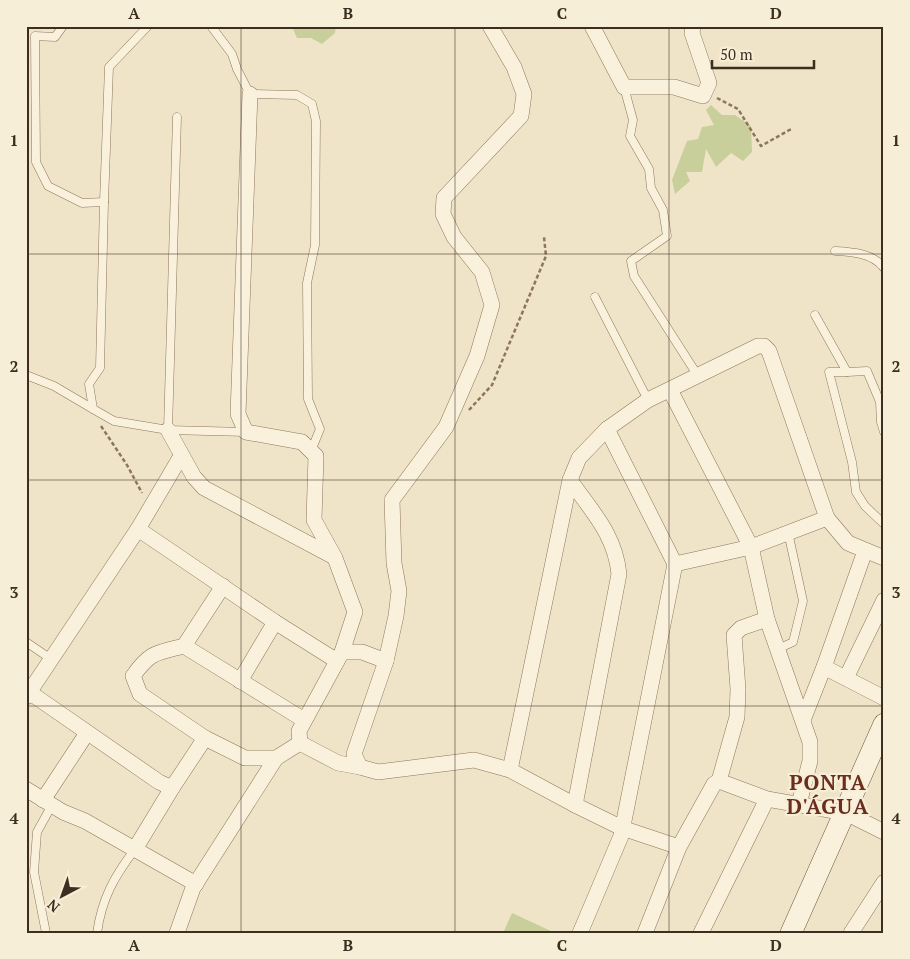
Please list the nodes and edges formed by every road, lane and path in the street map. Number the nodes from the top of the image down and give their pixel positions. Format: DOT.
graph roads {
  1 [pos="63,26"];
  2 [pos="148,26"];
  3 [pos="211,26"];
  4 [pos="490,26"];
  5 [pos="592,26"];
  6 [pos="693,26"];
  7 [pos="26,35"];
  8 [pos="35,36"];
  9 [pos="624,88"];
  10 [pos="250,94"];
  11 [pos="703,96"];
  12 [pos="177,117"];
  13 [pos="793,128"];
  14 [pos="104,202"];
  15 [pos="544,237"];
  16 [pos="835,251"];
  17 [pos="884,268"];
  18 [pos="596,297"];
  19 [pos="815,315"];
  20 [pos="847,372"];
  21 [pos="26,376"];
  22 [pos="698,376"];
  23 [pos="670,390"];
  24 [pos="648,400"];
  25 [pos="93,409"];
  26 [pos="466,412"];
  27 [pos="168,430"];
  28 [pos="606,430"];
  29 [pos="246,432"];
  30 [pos="884,432"];
  31 [pos="311,451"];
  32 [pos="180,456"];
  33 [pos="570,480"];
  34 [pos="150,508"];
  35 [pos="827,518"];
  36 [pos="884,524"];
  37 [pos="138,529"];
  38 [pos="788,532"];
  39 [pos="751,547"];
  40 [pos="865,550"];
  41 [pos="335,558"];
  42 [pos="884,558"];
  43 [pos="675,564"];
  44 [pos="223,586"];
  45 [pos="884,600"];
  46 [pos="767,619"];
  47 [pos="275,622"];
  48 [pos="26,642"];
  49 [pos="184,646"];
  50 [pos="778,649"];
  51 [pos="340,656"];
  52 [pos="51,659"];
  53 [pos="386,661"];
  54 [pos="824,667"];
  55 [pos="846,678"];
  56 [pos="240,681"];
  57 [pos="28,694"];
  58 [pos="884,698"];
  59 [pos="304,720"];
  60 [pos="803,720"];
  61 [pos="884,724"];
  62 [pos="87,732"];
  63 [pos="205,738"];
  64 [pos="300,743"];
  65 [pos="276,758"];
  66 [pos="360,768"];
  67 [pos="510,770"];
  68 [pos="719,781"];
  69 [pos="172,788"];
  70 [pos="26,789"];
  71 [pos="767,799"];
  72 [pos="47,802"];
  73 [pos="799,804"];
  74 [pos="575,805"];
  75 [pos="846,813"];
  76 [pos="622,828"];
  77 [pos="884,832"];
  78 [pos="679,847"];
  79 [pos="135,849"];
  80 [pos="884,882"];
  81 [pos="196,884"];
  82 [pos="797,930"];
  83 [pos="46,933"];
  84 [pos="97,933"];
  85 [pos="177,933"];
  86 [pos="580,933"];
  87 [pos="645,933"];
  88 [pos="701,933"];
  89 [pos="851,933"];
  1 -- 8 [label="lane"];
  2 -- 14 [label="lane"];
  3 -- 10 [label="lane"];
  4 -- 53 [label="street"];
  5 -- 9 [label="street"];
  6 -- 11 [label="street"];
  7 -- 8 [label="lane"];
  8 -- 14 [label="lane"];
  9 -- 11 [label="street"];
  9 -- 22 [label="lane"];
  10 -- 29 [label="street"];
  10 -- 31 [label="lane"];
  11 -- 13 [label="path"];
  12 -- 27 [label="lane"];
  14 -- 25 [label="lane"];
  15 -- 26 [label="path"];
  16 -- 17 [label="lane"];
  18 -- 24 [label="lane"];
  19 -- 20 [label="lane"];
  20 -- 30 [label="lane"];
  20 -- 36 [label="lane"];
  21 -- 25 [label="lane"];
  22 -- 23 [label="street"];
  22 -- 35 [label="street"];
  23 -- 24 [label="street"];
  23 -- 39 [label="street"];
  24 -- 28 [label="street"];
  25 -- 27 [label="lane"];
  25 -- 34 [label="path"];
  27 -- 29 [label="lane"];
  27 -- 32 [label="street"];
  28 -- 33 [label="street"];
  28 -- 43 [label="street"];
  29 -- 31 [label="street"];
  31 -- 41 [label="street"];
  32 -- 34 [label="street"];
  32 -- 41 [label="street"];
  33 -- 67 [label="street"];
  33 -- 74 [label="street"];
  34 -- 37 [label="street"];
  35 -- 38 [label="street"];
  35 -- 40 [label="street"];
  37 -- 44 [label="street"];
  37 -- 52 [label="street"];
  38 -- 39 [label="street"];
  38 -- 50 [label="lane"];
  39 -- 43 [label="street"];
  39 -- 46 [label="street"];
  40 -- 42 [label="street"];
  40 -- 54 [label="street"];
  41 -- 51 [label="street"];
  43 -- 76 [label="street"];
  44 -- 47 [label="street"];
  44 -- 49 [label="street"];
  45 -- 55 [label="street"];
  46 -- 50 [label="street"];
  46 -- 68 [label="street"];
  47 -- 51 [label="street"];
  47 -- 56 [label="street"];
  48 -- 52 [label="lane"];
  49 -- 56 [label="street"];
  49 -- 63 [label="street"];
  50 -- 60 [label="street"];
  51 -- 53 [label="street"];
  51 -- 59 [label="street"];
  52 -- 57 [label="street"];
  53 -- 66 [label="street"];
  54 -- 55 [label="street"];
  54 -- 60 [label="street"];
  55 -- 58 [label="street"];
  56 -- 59 [label="street"];
  57 -- 62 [label="street"];
  59 -- 64 [label="street"];
  60 -- 73 [label="street"];
  61 -- 75 [label="street"];
  62 -- 69 [label="street"];
  62 -- 72 [label="street"];
  63 -- 65 [label="street"];
  63 -- 69 [label="street"];
  64 -- 65 [label="street"];
  64 -- 66 [label="street"];
  65 -- 81 [label="street"];
  66 -- 67 [label="street"];
  67 -- 74 [label="street"];
  68 -- 71 [label="street"];
  68 -- 78 [label="street"];
  69 -- 79 [label="street"];
  70 -- 72 [label="street"];
  71 -- 73 [label="street"];
  71 -- 88 [label="street"];
  72 -- 79 [label="street"];
  72 -- 83 [label="lane"];
  73 -- 75 [label="street"];
  74 -- 76 [label="street"];
  75 -- 77 [label="street"];
  75 -- 82 [label="street"];
  76 -- 78 [label="street"];
  76 -- 86 [label="street"];
  78 -- 87 [label="street"];
  79 -- 81 [label="street"];
  79 -- 84 [label="lane"];
  80 -- 89 [label="street"];
  81 -- 85 [label="street"];
}
